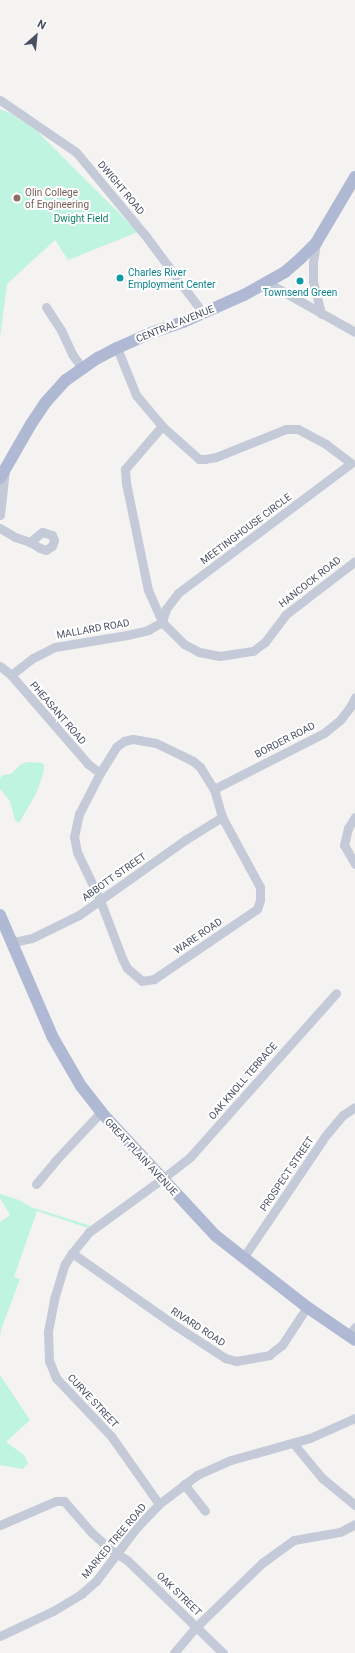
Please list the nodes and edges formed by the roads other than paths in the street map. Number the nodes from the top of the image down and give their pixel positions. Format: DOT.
graph roads {
  1 [pos="0,100"];
  2 [pos="355,177"];
  3 [pos="316,243"];
  4 [pos="268,283"];
  5 [pos="46,307"];
  6 [pos="202,313"];
  7 [pos="321,314"];
  8 [pos="355,332"];
  9 [pos="117,348"];
  10 [pos="82,368"];
  11 [pos="162,426"];
  12 [pos="353,466"];
  13 [pos="3,472"];
  14 [pos="0,514"];
  15 [pos="0,528"];
  16 [pos="30,542"];
  17 [pos="355,561"];
  18 [pos="162,622"];
  19 [pos="0,666"];
  20 [pos="11,675"];
  21 [pos="355,697"];
  22 [pos="100,773"];
  23 [pos="214,789"];
  24 [pos="222,817"];
  25 [pos="355,818"];
  26 [pos="355,864"];
  27 [pos="100,900"];
  28 [pos="0,914"];
  29 [pos="13,942"];
  30 [pos="336,994"];
  31 [pos="354,1106"];
  32 [pos="101,1112"];
  33 [pos="162,1179"];
  34 [pos="36,1184"];
  35 [pos="72,1253"];
  36 [pos="243,1258"];
  37 [pos="306,1307"];
  38 [pos="353,1335"];
  39 [pos="355,1418"];
  40 [pos="293,1443"];
  41 [pos="184,1484"];
  42 [pos="159,1504"];
  43 [pos="355,1505"];
  44 [pos="205,1511"];
  45 [pos="355,1524"];
  46 [pos="0,1525"];
  47 [pos="119,1553"];
  48 [pos="197,1626"];
  49 [pos="0,1636"];
  50 [pos="174,1653"];
  51 [pos="222,1653"];
  1 -- 6 [label="street, DWIGHT ROAD"];
  2 -- 3 [label="main road, CENTRAL AVENUE"];
  3 -- 4 [label="main road, CENTRAL AVENUE"];
  3 -- 7 [label="street"];
  4 -- 6 [label="main road, CENTRAL AVENUE"];
  4 -- 7 [label="street"];
  5 -- 10 [label="street"];
  6 -- 9 [label="main road, CENTRAL AVENUE"];
  7 -- 8 [label="street"];
  9 -- 10 [label="main road, CENTRAL AVENUE"];
  9 -- 11 [label="street, MEETINGHOUSE CIRCLE"];
  10 -- 13 [label="main road, CENTRAL AVENUE"];
  11 -- 12 [label="street, MEETINGHOUSE CIRCLE"];
  11 -- 18 [label="street"];
  12 -- 18 [label="street, MEETINGHOUSE CIRCLE"];
  13 -- 14 [label="street"];
  15 -- 16 [label="street"];
  17 -- 18 [label="street, HANCOCK ROAD"];
  18 -- 20 [label="street, MALLARD ROAD"];
  19 -- 20 [label="street, PHEASANT ROAD"];
  20 -- 22 [label="street, PHEASANT ROAD"];
  21 -- 23 [label="street, BORDER ROAD"];
  22 -- 23 [label="street"];
  22 -- 27 [label="street"];
  23 -- 24 [label="street"];
  24 -- 27 [label="street, ABBOTT STREET"];
  24 -- 27 [label="street, WARE ROAD"];
  25 -- 26 [label="street"];
  27 -- 29 [label="street, ABBOTT STREET"];
  28 -- 29 [label="main road, GREAT PLAIN AVENUE"];
  29 -- 32 [label="main road, GREAT PLAIN AVENUE"];
  30 -- 33 [label="street, OAK KNOLL TERRACE"];
  31 -- 36 [label="street, PROSPECT STREET"];
  32 -- 33 [label="main road, GREAT PLAIN AVENUE"];
  32 -- 34 [label="street"];
  33 -- 35 [label="street, CURVE STREET"];
  33 -- 36 [label="main road, GREAT PLAIN AVENUE"];
  35 -- 37 [label="street, RIVARD ROAD"];
  35 -- 42 [label="street, CURVE STREET"];
  36 -- 37 [label="main road, GREAT PLAIN AVENUE"];
  37 -- 38 [label="main road, GREAT PLAIN AVENUE"];
  39 -- 40 [label="street, MARKED TREE ROAD"];
  40 -- 41 [label="street, MARKED TREE ROAD"];
  40 -- 43 [label="street"];
  41 -- 42 [label="street, MARKED TREE ROAD"];
  41 -- 44 [label="street"];
  42 -- 47 [label="street, MARKED TREE ROAD"];
  45 -- 48 [label="street"];
  46 -- 47 [label="street, OAK STREET"];
  47 -- 48 [label="street, OAK STREET"];
  47 -- 49 [label="street, MARKED TREE ROAD"];
  48 -- 50 [label="street"];
  48 -- 51 [label="street, OAK STREET"];
}
